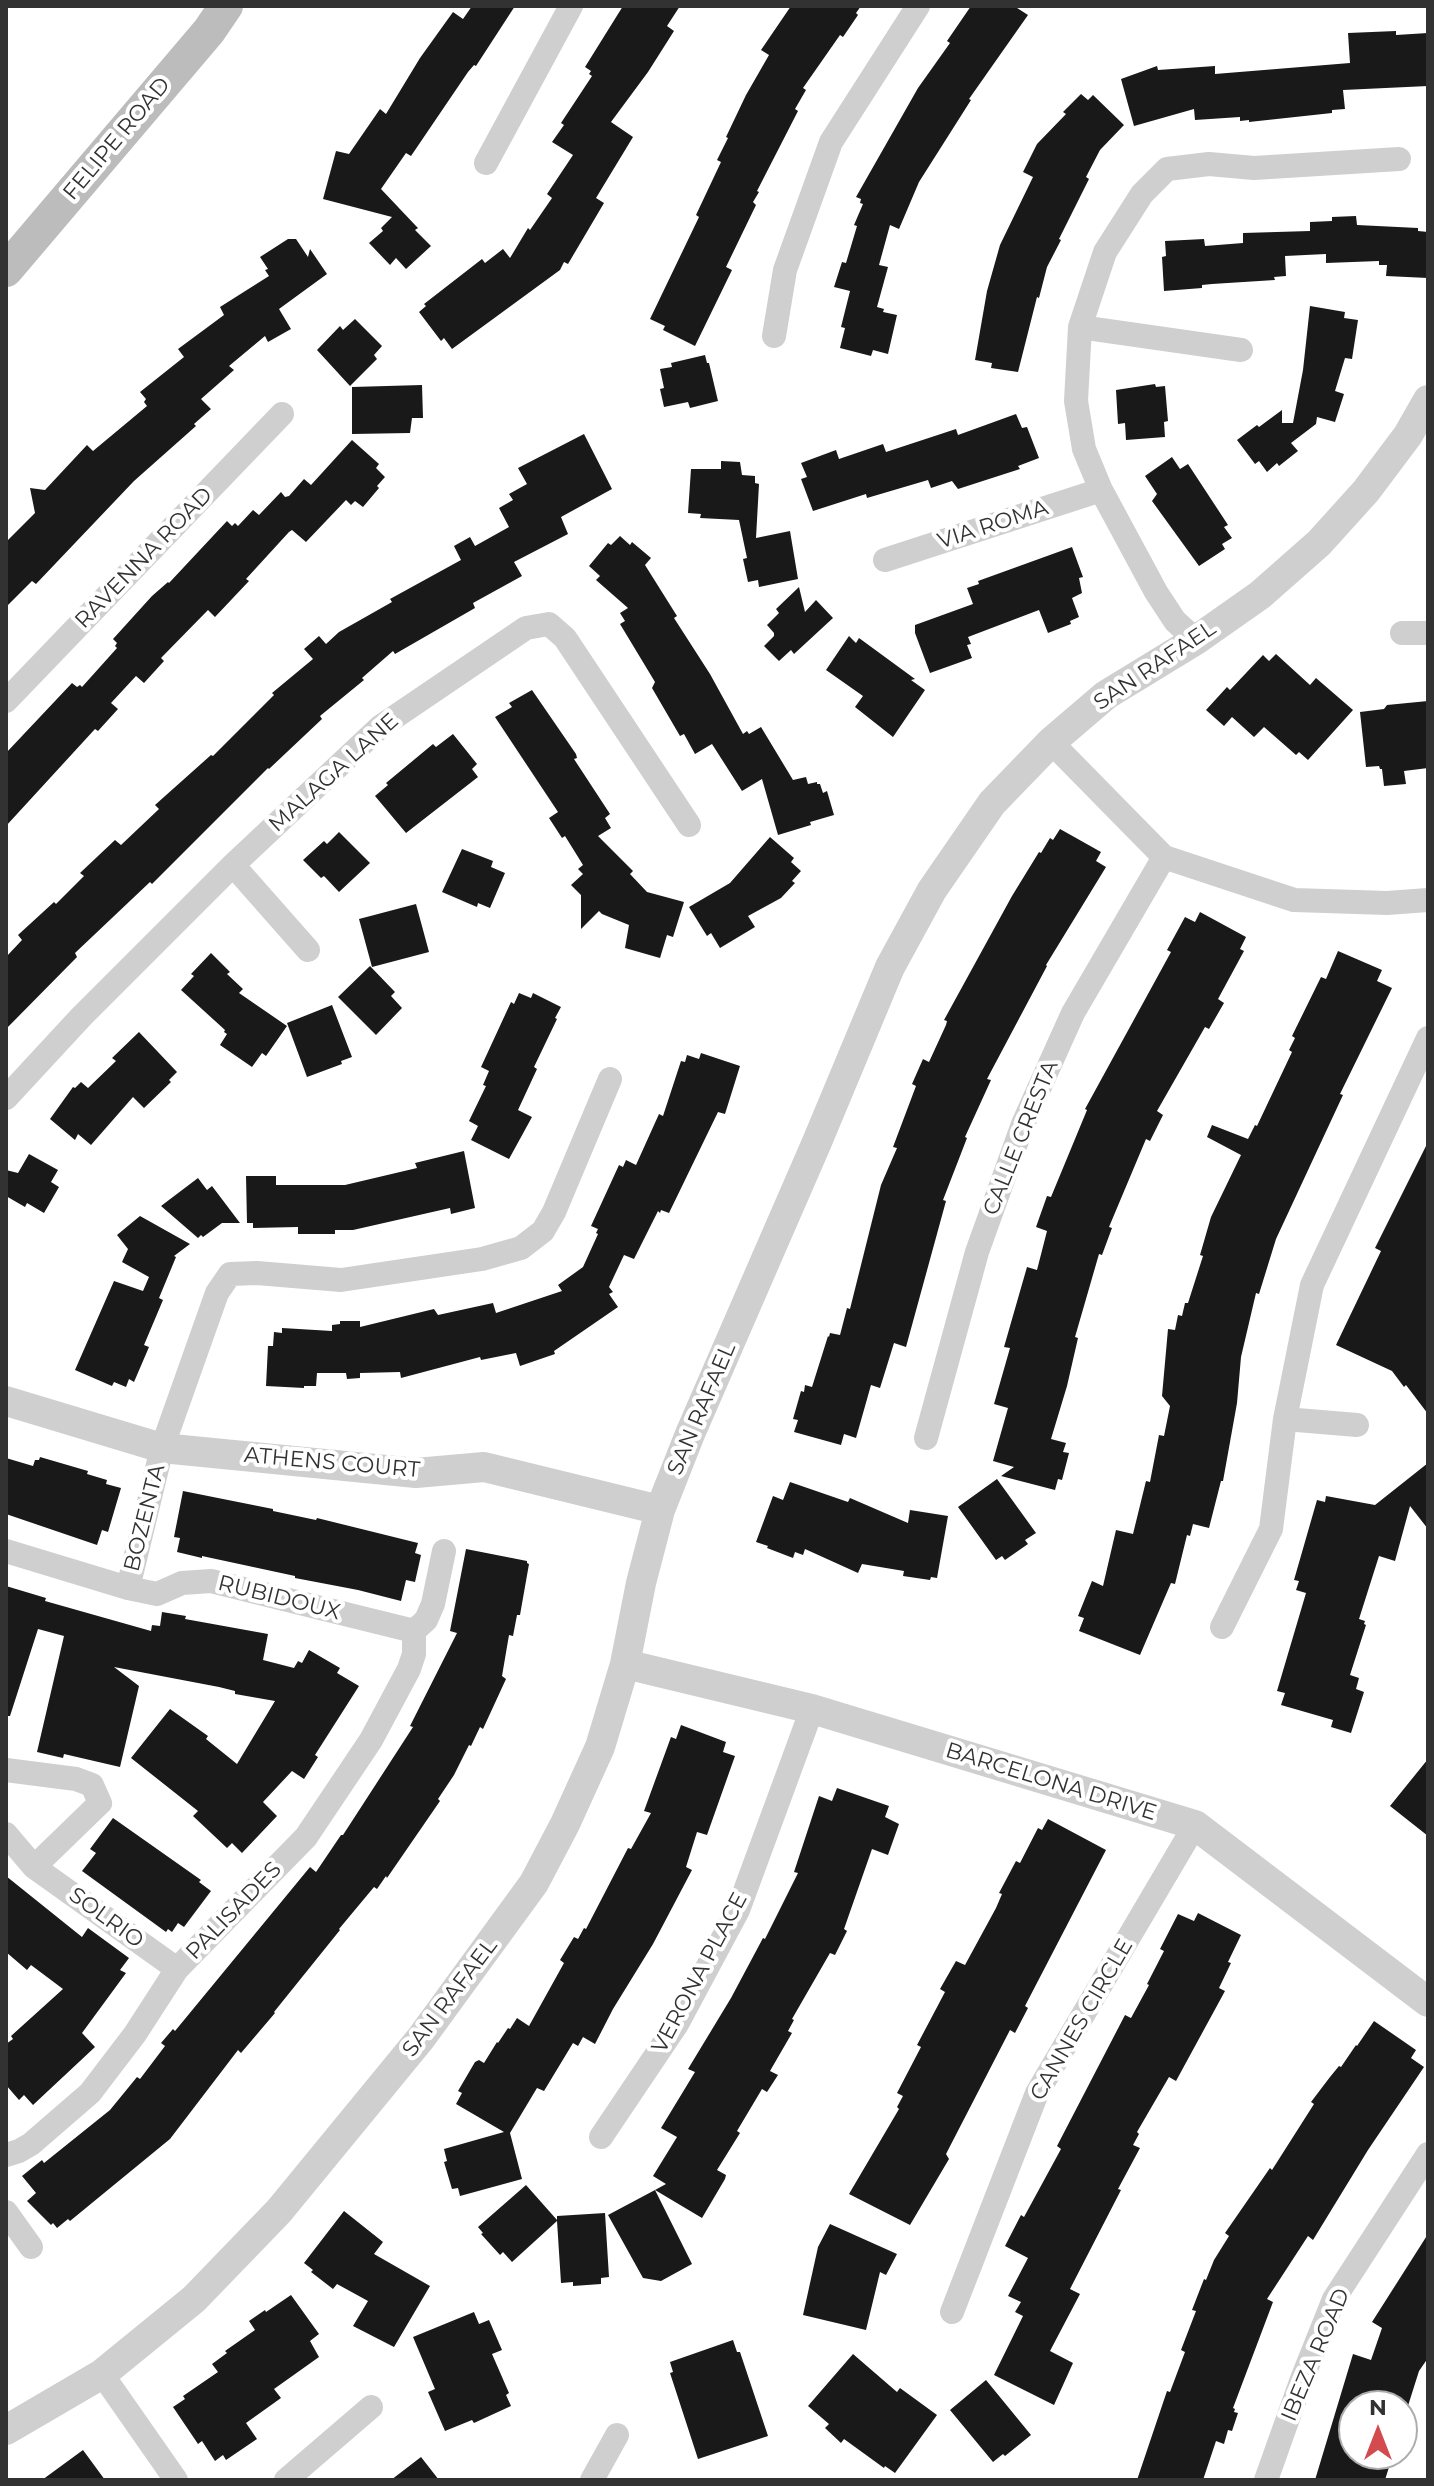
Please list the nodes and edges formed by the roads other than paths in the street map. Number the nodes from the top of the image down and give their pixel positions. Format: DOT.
graph roads {
  1 [pos="226,6"];
  2 [pos="571,6"];
  3 [pos="918,6"];
  4 [pos="1399,159"];
  5 [pos="486,163"];
  6 [pos="6,270"];
  7 [pos="1080,327"];
  8 [pos="774,336"];
  9 [pos="1241,350"];
  10 [pos="1428,400"];
  11 [pos="282,414"];
  12 [pos="1101,490"];
  13 [pos="885,560"];
  14 [pos="1402,633"];
  15 [pos="1428,633"];
  16 [pos="1196,640"];
  17 [pos="6,701"];
  18 [pos="1051,742"];
  19 [pos="689,825"];
  20 [pos="1164,857"];
  21 [pos="233,865"];
  22 [pos="1428,900"];
  23 [pos="308,950"];
  24 [pos="1428,1038"];
  25 [pos="610,1079"];
  26 [pos="6,1098"];
  27 [pos="6,1401"];
  28 [pos="1285,1419"];
  29 [pos="1357,1425"];
  30 [pos="926,1438"];
  31 [pos="162,1448"];
  32 [pos="660,1510"];
  33 [pos="6,1551"];
  34 [pos="444,1551"];
  35 [pos="128,1588"];
  36 [pos="1222,1627"];
  37 [pos="414,1631"];
  38 [pos="625,1664"];
  39 [pos="812,1709"];
  40 [pos="6,1770"];
  41 [pos="1195,1825"];
  42 [pos="6,1834"];
  43 [pos="34,1867"];
  44 [pos="177,1969"];
  45 [pos="1428,2002"];
  46 [pos="601,2137"];
  47 [pos="1428,2154"];
  48 [pos="6,2155"];
  49 [pos="6,2212"];
  50 [pos="31,2247"];
  51 [pos="952,2312"];
  52 [pos="102,2374"];
  53 [pos="371,2407"];
  54 [pos="6,2430"];
  55 [pos="617,2435"];
  56 [pos="176,2480"];
  57 [pos="286,2480"];
  58 [pos="592,2480"];
  59 [pos="1266,2480"];
  1 -- 6 [label="main road, FELIPE ROAD"];
  2 -- 5 [label="street"];
  3 -- 8 [label="street"];
  4 -- 7 [label="street"];
  7 -- 9 [label="street"];
  7 -- 12 [label="street"];
  10 -- 16 [label="street, SAN RAFAEL"];
  11 -- 17 [label="street, RAVENNA ROAD"];
  12 -- 13 [label="street, VIA ROMA"];
  12 -- 16 [label="street"];
  14 -- 15 [label="street"];
  16 -- 18 [label="street, SAN RAFAEL"];
  18 -- 20 [label="street"];
  18 -- 32 [label="street, SAN RAFAEL"];
  19 -- 21 [label="street, MALAGA LANE"];
  20 -- 22 [label="street"];
  20 -- 30 [label="street, CALLE CRESTA"];
  21 -- 23 [label="street"];
  21 -- 26 [label="street, MALAGA LANE"];
  24 -- 28 [label="street"];
  25 -- 31 [label="street, BOZENTA"];
  27 -- 31 [label="street, ATHENS COURT"];
  28 -- 29 [label="street"];
  28 -- 36 [label="street"];
  31 -- 32 [label="street, ATHENS COURT"];
  31 -- 35 [label="street, BOZENTA"];
  32 -- 38 [label="street, SAN RAFAEL"];
  33 -- 35 [label="street, RUBIDOUX"];
  34 -- 37 [label="street"];
  35 -- 37 [label="street, RUBIDOUX"];
  37 -- 44 [label="street, PALISADES"];
  38 -- 39 [label="street, BARCELONA DRIVE"];
  38 -- 52 [label="street, SAN RAFAEL"];
  39 -- 41 [label="street, BARCELONA DRIVE"];
  39 -- 46 [label="street, VERONA PLACE"];
  40 -- 43 [label="street"];
  41 -- 45 [label="street, BARCELONA DRIVE"];
  41 -- 51 [label="street, CANNES CIRCLE"];
  42 -- 43 [label="street, SOLRIO"];
  43 -- 44 [label="street, SOLRIO"];
  44 -- 48 [label="street, PALISADES"];
  47 -- 59 [label="street, IBEZA ROAD"];
  49 -- 50 [label="street"];
  52 -- 54 [label="street, SAN RAFAEL"];
  52 -- 56 [label="street"];
  53 -- 57 [label="street"];
  55 -- 58 [label="street"];
}
